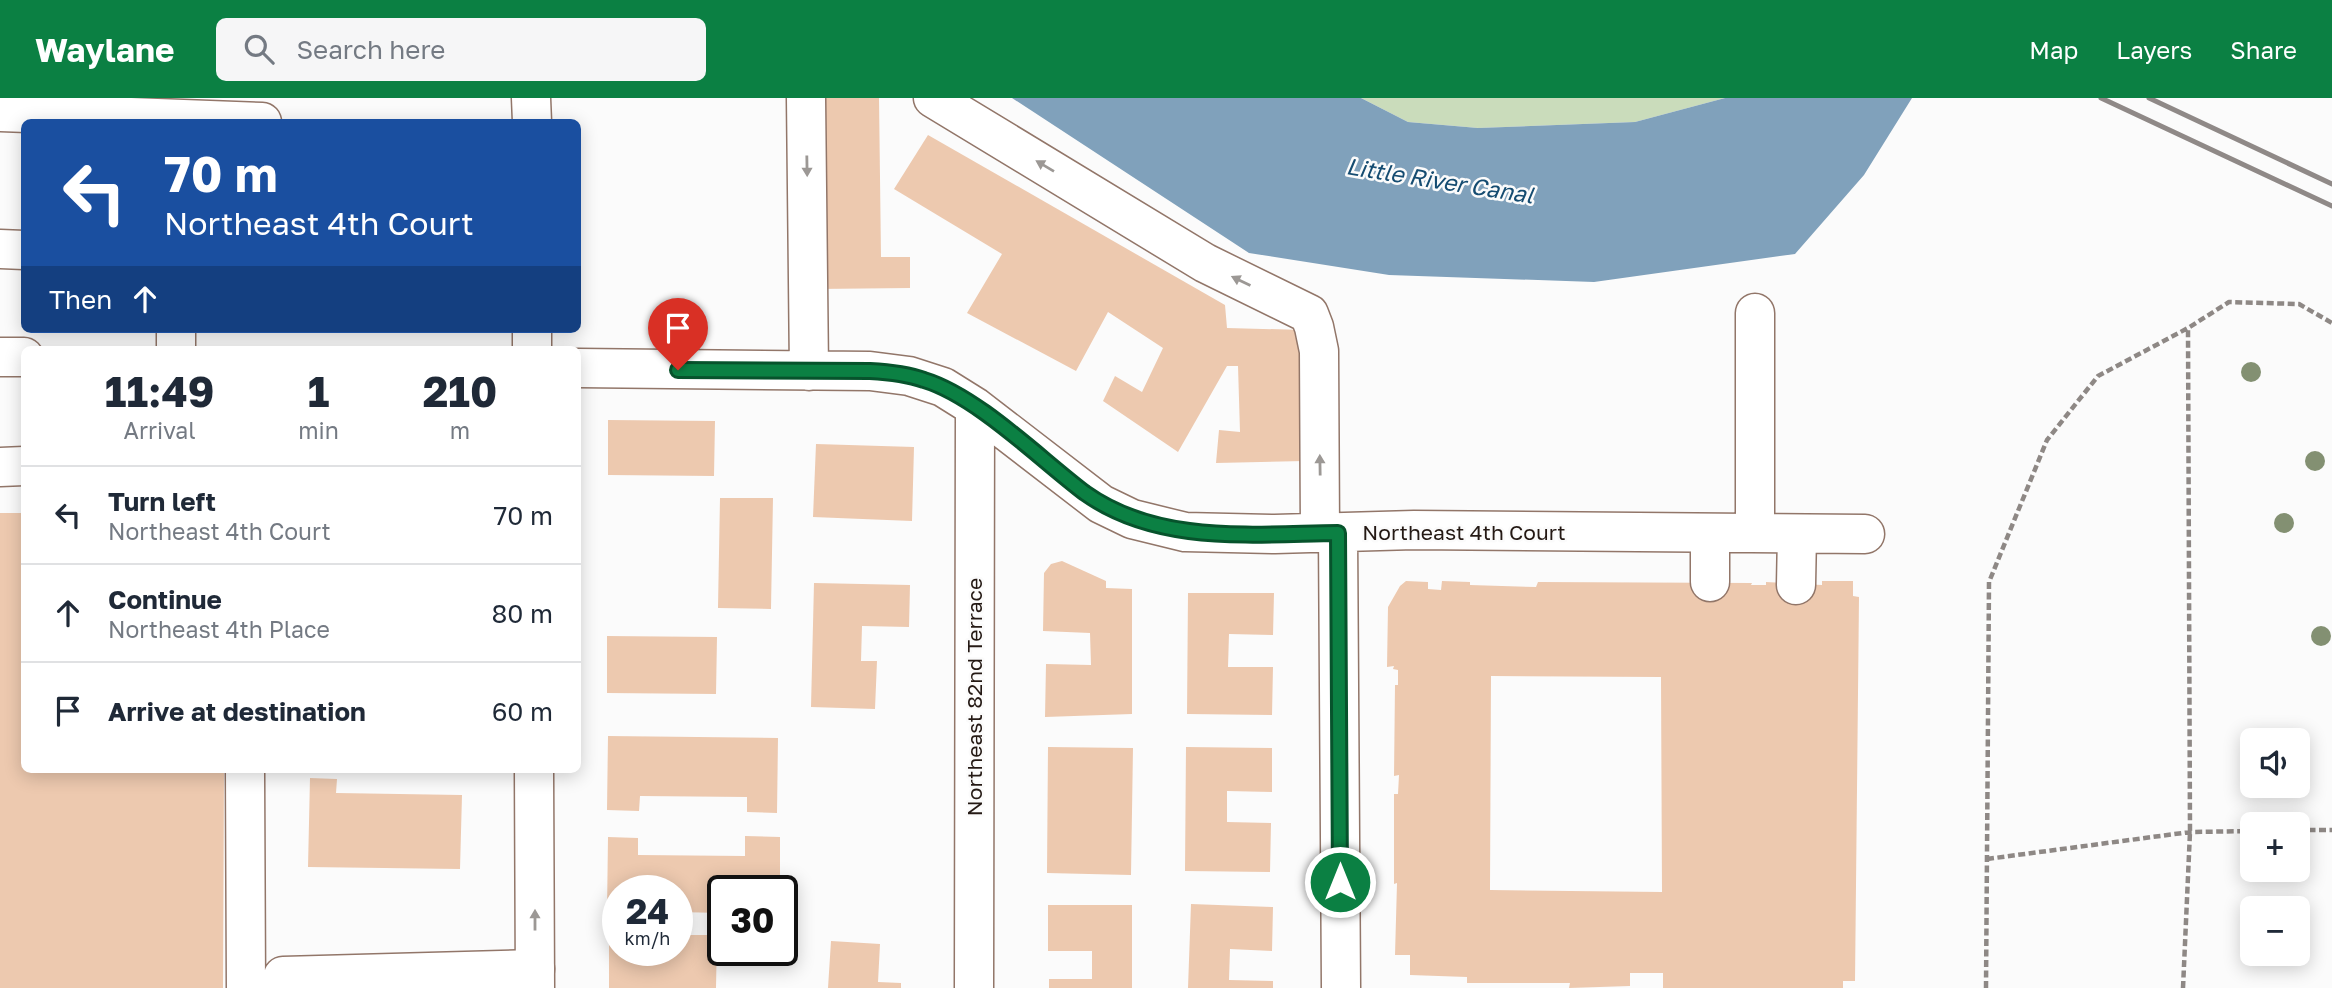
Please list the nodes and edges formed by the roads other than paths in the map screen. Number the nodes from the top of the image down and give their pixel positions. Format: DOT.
graph roads {
  1 [pos="531,98"];
  2 [pos="806,98"];
  3 [pos="933,98"];
  4 [pos="0,112"];
  5 [pos="183,119"];
  6 [pos="532,119"];
  7 [pos="0,249"];
  8 [pos="21,250"];
  9 [pos="1755,313"];
  10 [pos="0,357"];
  11 [pos="21,357"];
  12 [pos="581,368"];
  13 [pos="809,371"];
  14 [pos="975,407"];
  15 [pos="21,466"];
  16 [pos="0,467"];
  17 [pos="1329,533"];
  18 [pos="1710,533"];
  19 [pos="1755,533"];
  20 [pos="1797,534"];
  21 [pos="1865,534"];
  22 [pos="1710,582"];
  23 [pos="1796,585"];
  24 [pos="245,773"];
  25 [pos="534,773"];
  26 [pos="536,978"];
  27 [pos="246,988"];
  28 [pos="283,988"];
  29 [pos="974,988"];
  30 [pos="1341,988"];
  1 -- 6 [label="street"];
  2 -- 13 [label="street, one-way"];
  17 -- 3 [label="street, one-way"];
  4 -- 5 [label="street"];
  7 -- 8 [label="street"];
  9 -- 19 [label="street"];
  10 -- 11 [label="street"];
  12 -- 13 [label="street, Northeast 4th Court"];
  13 -- 14 [label="street, Northeast 4th Court"];
  14 -- 17 [label="street, Northeast 4th Court"];
  14 -- 29 [label="street, Northeast 82nd Terrace"];
  15 -- 16 [label="street"];
  17 -- 18 [label="street, Northeast 4th Court"];
  17 -- 30 [label="street"];
  18 -- 19 [label="street, Northeast 4th Court"];
  18 -- 22 [label="street"];
  19 -- 20 [label="street, Northeast 4th Court"];
  20 -- 21 [label="street, Northeast 4th Court"];
  20 -- 23 [label="street"];
  24 -- 27 [label="street"];
  26 -- 25 [label="street, one-way"];
  26 -- 28 [label="street"];
}
